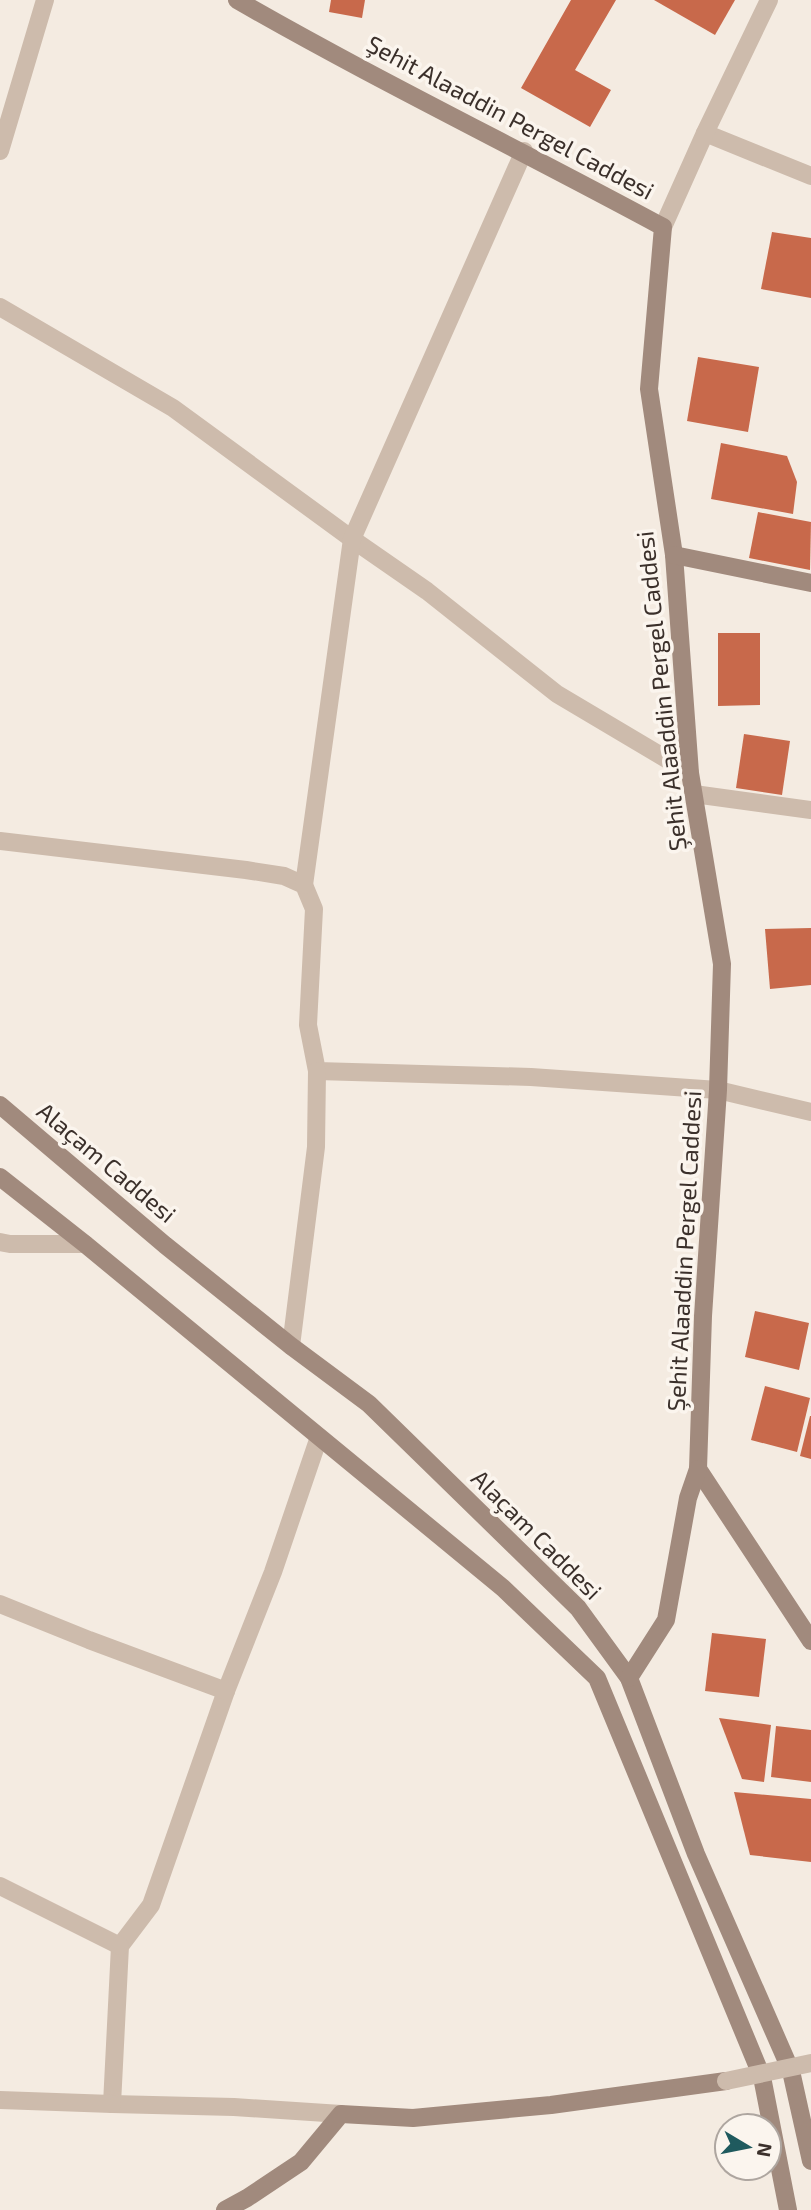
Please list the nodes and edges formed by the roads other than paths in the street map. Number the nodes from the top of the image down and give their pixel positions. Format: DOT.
graph roads {
  1 [pos="45,0"];
  2 [pos="237,0"];
  3 [pos="769,0"];
  4 [pos="705,133"];
  5 [pos="0,151"];
  6 [pos="524,151"];
  7 [pos="811,176"];
  8 [pos="663,227"];
  9 [pos="0,307"];
  10 [pos="352,540"];
  11 [pos="674,555"];
  12 [pos="811,583"];
  13 [pos="690,773"];
  14 [pos="694,794"];
  15 [pos="811,810"];
  16 [pos="0,841"];
  17 [pos="304,885"];
  18 [pos="317,1071"];
  19 [pos="719,1090"];
  20 [pos="0,1105"];
  21 [pos="811,1112"];
  22 [pos="0,1177"];
  23 [pos="0,1242"];
  24 [pos="86,1244"];
  25 [pos="291,1346"];
  26 [pos="318,1437"];
  27 [pos="698,1469"];
  28 [pos="0,1604"];
  29 [pos="811,1641"];
  30 [pos="629,1678"];
  31 [pos="226,1691"];
  32 [pos="0,1886"];
  33 [pos="120,1946"];
  34 [pos="811,2063"];
  35 [pos="0,2100"];
  36 [pos="112,2104"];
  37 [pos="341,2114"];
  38 [pos="811,2161"];
  39 [pos="225,2210"];
  40 [pos="788,2210"];
  1 -- 5 [label="street"];
  2 -- 6 [label="street, Şehit Alaaddin Pergel Caddesi"];
  3 -- 4 [label="street"];
  4 -- 7 [label="street"];
  4 -- 8 [label="street"];
  6 -- 8 [label="street, Şehit Alaaddin Pergel Caddesi"];
  6 -- 10 [label="street"];
  8 -- 11 [label="street, Şehit Alaaddin Pergel Caddesi"];
  9 -- 10 [label="street"];
  10 -- 13 [label="street"];
  10 -- 17 [label="street"];
  11 -- 12 [label="street"];
  11 -- 13 [label="street, Şehit Alaaddin Pergel Caddesi"];
  13 -- 14 [label="street, Şehit Alaaddin Pergel Caddesi"];
  14 -- 15 [label="street"];
  14 -- 19 [label="street, Şehit Alaaddin Pergel Caddesi"];
  16 -- 17 [label="street"];
  17 -- 18 [label="street"];
  18 -- 19 [label="street"];
  18 -- 25 [label="street"];
  19 -- 21 [label="street"];
  19 -- 27 [label="street, Şehit Alaaddin Pergel Caddesi"];
  20 -- 25 [label="street, Alaçam Caddesi"];
  22 -- 24 [label="street"];
  23 -- 24 [label="street"];
  24 -- 26 [label="street"];
  25 -- 30 [label="street, Alaçam Caddesi"];
  26 -- 31 [label="street"];
  26 -- 40 [label="street"];
  27 -- 29 [label="street"];
  27 -- 30 [label="street, Şehit Alaaddin Pergel Caddesi"];
  28 -- 31 [label="street"];
  30 -- 38 [label="street, Alaçam Caddesi"];
  31 -- 33 [label="street"];
  32 -- 33 [label="street"];
  33 -- 36 [label="street"];
  34 -- 37 [label="street, bridge"];
  35 -- 36 [label="street"];
  36 -- 37 [label="street"];
  37 -- 39 [label="street"];
}
